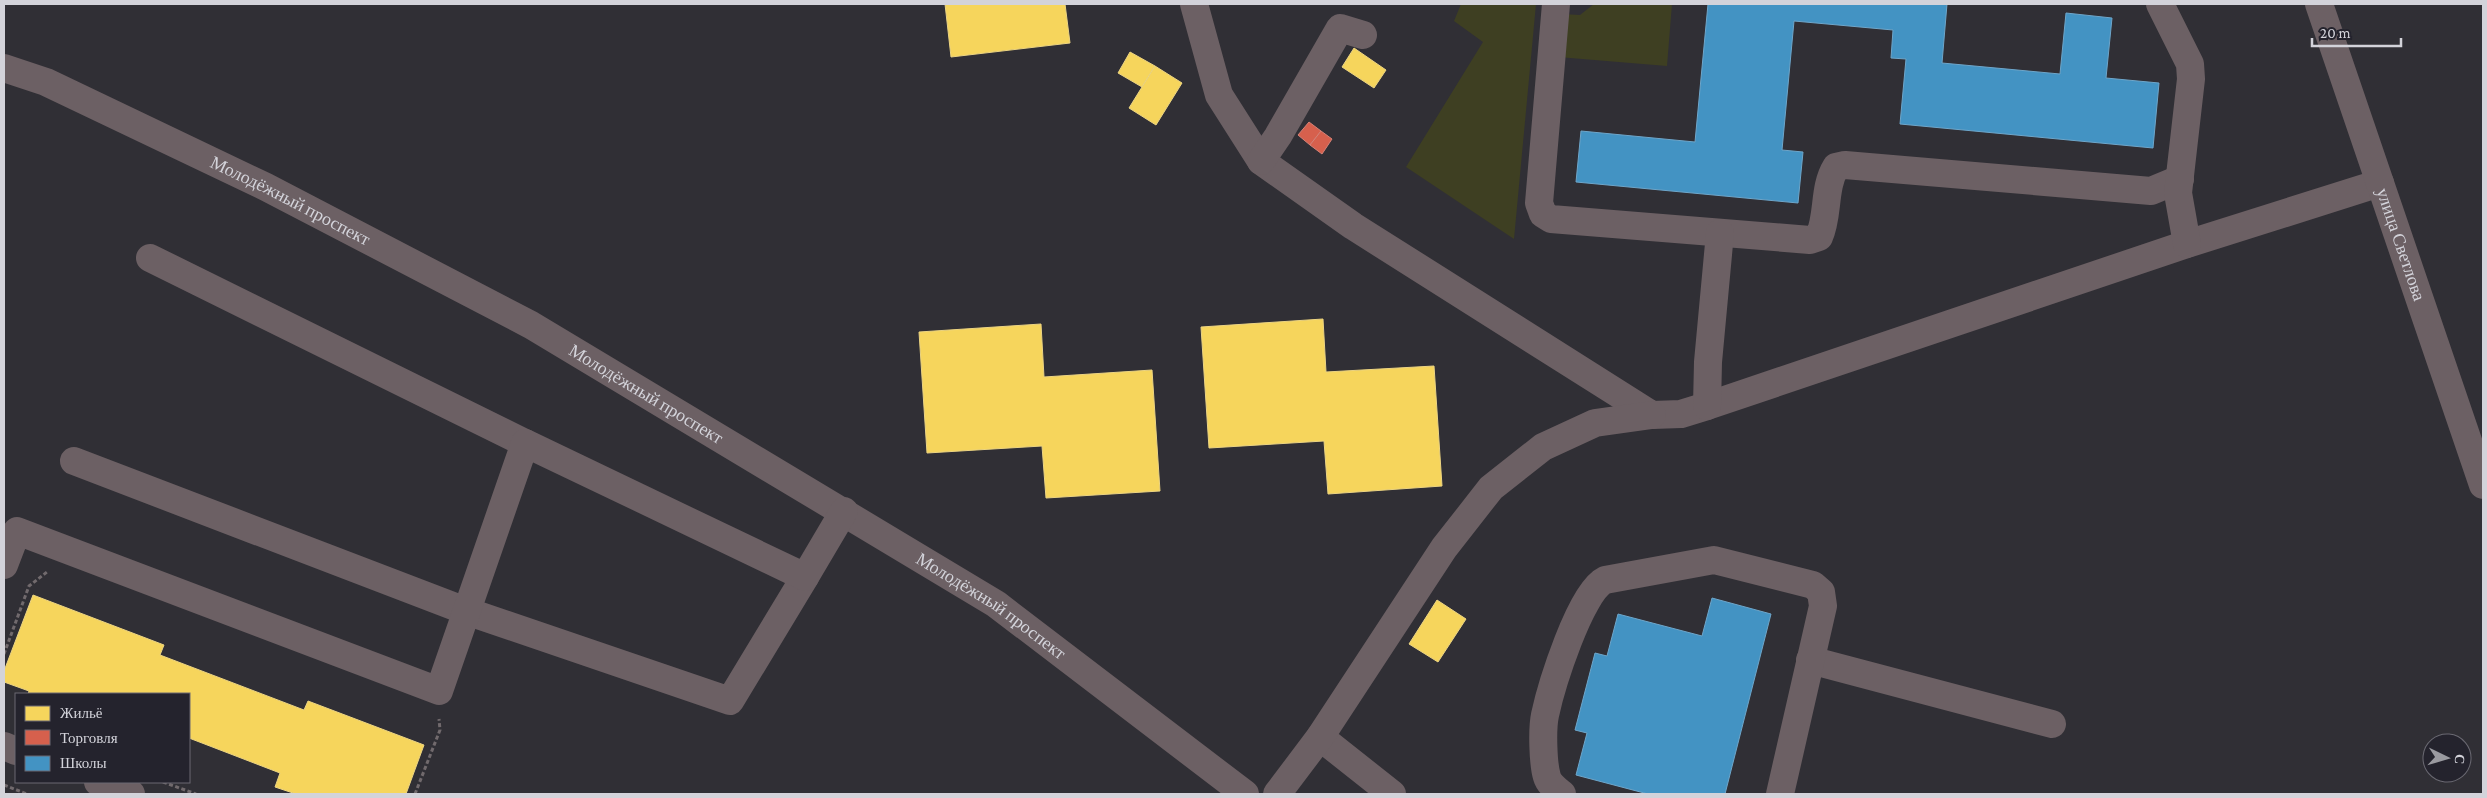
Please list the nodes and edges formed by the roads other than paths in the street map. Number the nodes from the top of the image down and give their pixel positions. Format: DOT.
graph roads {
  1 [pos="1194,4"];
  2 [pos="1556,4"];
  3 [pos="2160,4"];
  4 [pos="2319,4"];
  5 [pos="1363,35"];
  6 [pos="4,68"];
  7 [pos="1261,161"];
  8 [pos="2180,179"];
  9 [pos="2380,183"];
  10 [pos="1720,233"];
  11 [pos="2187,244"];
  12 [pos="150,258"];
  13 [pos="1707,406"];
  14 [pos="1652,415"];
  15 [pos="525,443"];
  16 [pos="74,461"];
  17 [pos="2483,485"];
  18 [pos="844,511"];
  19 [pos="4,565"];
  20 [pos="805,577"];
  21 [pos="466,611"];
  22 [pos="1810,660"];
  23 [pos="2052,724"];
  24 [pos="1320,737"];
  25 [pos="101,783"];
  26 [pos="130,794"];
  27 [pos="1245,794"];
  28 [pos="1277,794"];
  29 [pos="1392,794"];
  30 [pos="1562,794"];
  31 [pos="1780,794"];
  1 -- 7 [label="street"];
  2 -- 10 [label="street"];
  3 -- 8 [label="street"];
  4 -- 9 [label="street, улица Светлова"];
  5 -- 7 [label="street"];
  6 -- 18 [label="street, Молодёжный проспект"];
  7 -- 14 [label="street"];
  8 -- 10 [label="street"];
  8 -- 11 [label="street"];
  9 -- 11 [label="street"];
  9 -- 17 [label="street, улица Светлова"];
  10 -- 13 [label="street"];
  11 -- 13 [label="street"];
  12 -- 15 [label="street"];
  13 -- 14 [label="street"];
  14 -- 24 [label="street"];
  15 -- 20 [label="street"];
  15 -- 21 [label="street"];
  16 -- 21 [label="street"];
  18 -- 20 [label="street"];
  18 -- 27 [label="street, Молодёжный проспект"];
  19 -- 21 [label="street"];
  20 -- 21 [label="street"];
  22 -- 23 [label="street"];
  22 -- 30 [label="street"];
  22 -- 31 [label="street"];
  24 -- 28 [label="street"];
  24 -- 29 [label="street"];
  25 -- 26 [label="street"];
}
